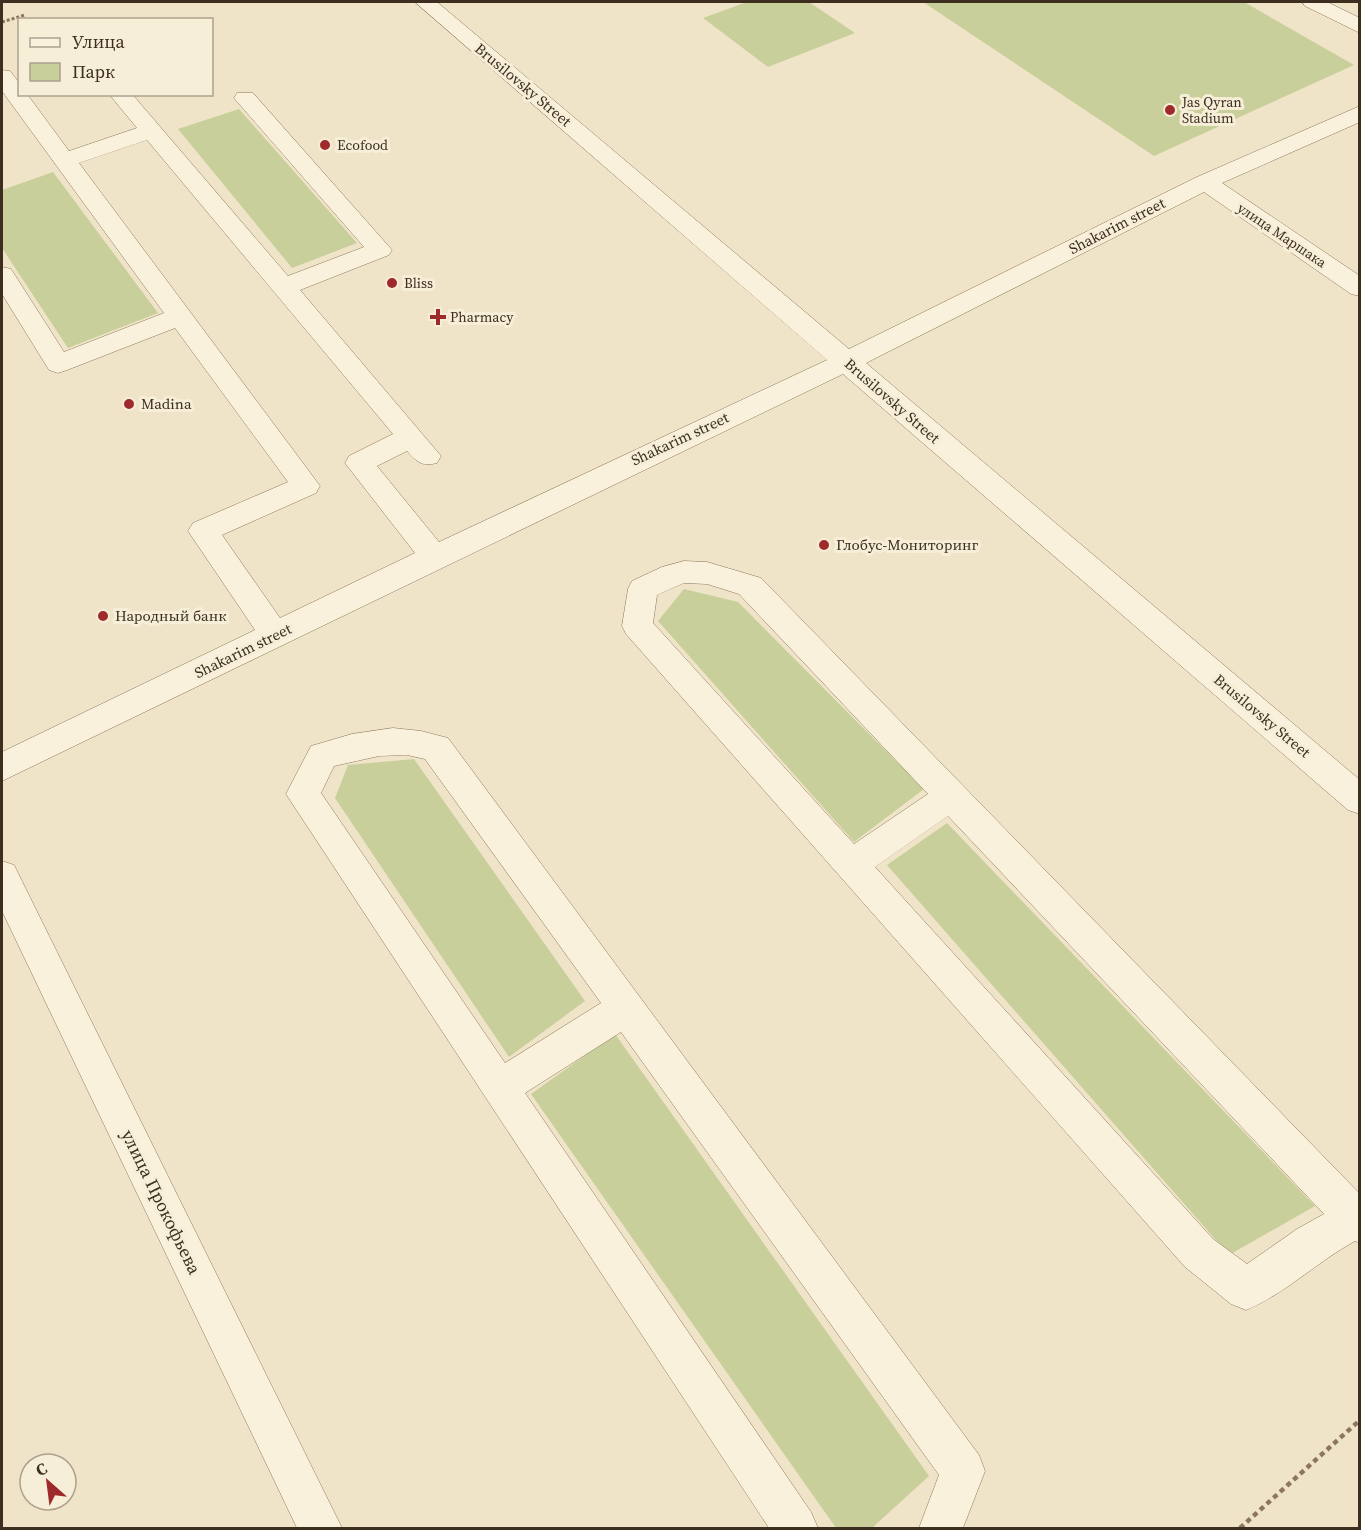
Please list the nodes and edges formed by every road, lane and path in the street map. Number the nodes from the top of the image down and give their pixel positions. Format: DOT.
graph roads {
  1 [pos="425,2"];
  2 [pos="1312,2"];
  3 [pos="25,15"];
  4 [pos="2,22"];
  5 [pos="1359,27"];
  6 [pos="4,66"];
  7 [pos="18,88"];
  8 [pos="23,96"];
  9 [pos="122,96"];
  10 [pos="245,98"];
  11 [pos="1359,113"];
  12 [pos="151,131"];
  13 [pos="65,160"];
  14 [pos="1204,182"];
  15 [pos="2,275"];
  16 [pos="283,287"];
  17 [pos="1359,288"];
  18 [pos="182,316"];
  19 [pos="846,362"];
  20 [pos="434,557"];
  21 [pos="276,636"];
  22 [pos="2,767"];
  23 [pos="951,796"];
  24 [pos="1359,800"];
  25 [pos="850,865"];
  26 [pos="2,876"];
  27 [pos="626,1008"];
  28 [pos="500,1087"];
  29 [pos="1358,1221"];
  30 [pos="1359,1420"];
  31 [pos="320,1528"];
  32 [pos="795,1528"];
  33 [pos="941,1528"];
  34 [pos="1240,1528"];
  1 -- 19 [label="street, Brusilovsky Street"];
  2 -- 5 [label="street"];
  3 -- 4 [label="path"];
  6 -- 7 [label="street"];
  8 -- 13 [label="street"];
  9 -- 12 [label="street"];
  10 -- 16 [label="street"];
  11 -- 14 [label="street, Shakarim street"];
  12 -- 13 [label="street"];
  12 -- 16 [label="street"];
  13 -- 18 [label="street"];
  14 -- 17 [label="street, улица Маршака"];
  14 -- 19 [label="street, Shakarim street"];
  15 -- 18 [label="street"];
  16 -- 20 [label="street"];
  18 -- 21 [label="street"];
  19 -- 20 [label="street, Shakarim street"];
  19 -- 24 [label="street, Brusilovsky Street"];
  20 -- 21 [label="street, Shakarim street"];
  21 -- 22 [label="street, Shakarim street"];
  23 -- 25 [label="street"];
  23 -- 25 [label="street"];
  23 -- 29 [label="street"];
  25 -- 29 [label="street"];
  26 -- 31 [label="street, улица Прокофьева"];
  27 -- 28 [label="street"];
  27 -- 28 [label="street"];
  27 -- 33 [label="street"];
  28 -- 32 [label="street"];
  30 -- 34 [label="path"];
}
